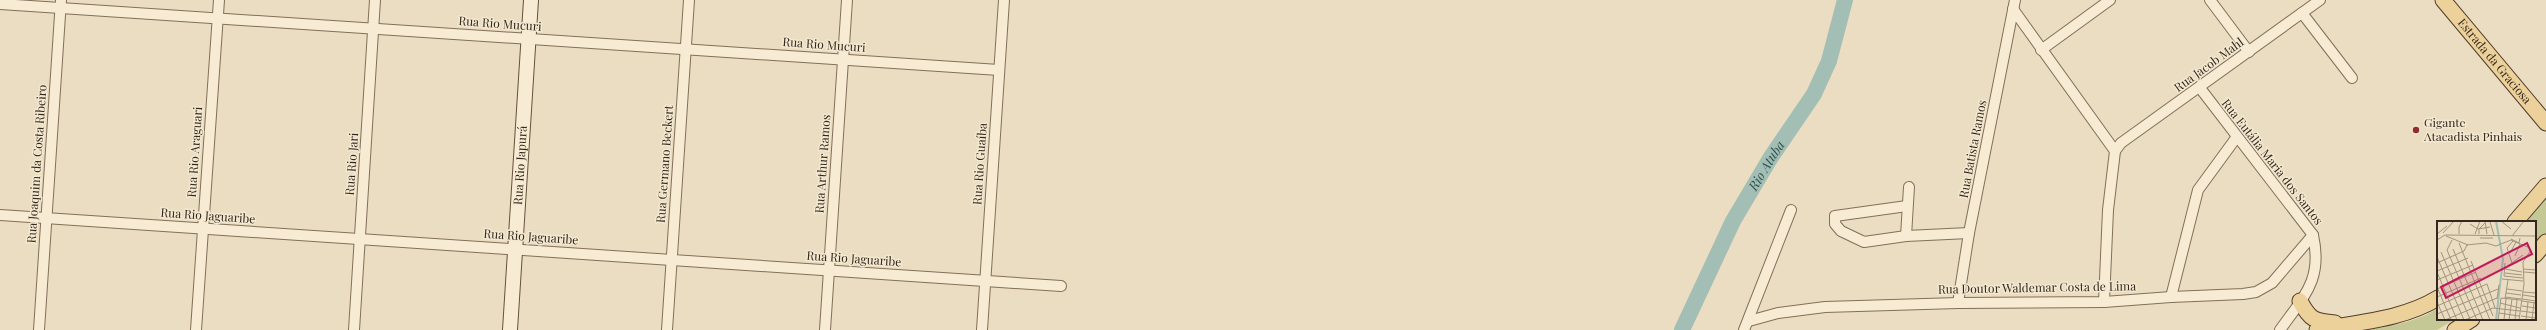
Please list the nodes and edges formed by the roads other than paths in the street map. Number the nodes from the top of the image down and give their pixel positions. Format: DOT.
graph roads {
  1 [pos="219,0"];
  2 [pos="375,0"];
  3 [pos="531,0"];
  4 [pos="689,0"];
  5 [pos="847,0"];
  6 [pos="1004,0"];
  7 [pos="2110,0"];
  8 [pos="2210,0"];
  9 [pos="2320,0"];
  10 [pos="2443,0"];
  11 [pos="2456,0"];
  12 [pos="0,4"];
  13 [pos="61,4"];
  14 [pos="2014,5"];
  15 [pos="2302,13"];
  16 [pos="217,19"];
  17 [pos="374,29"];
  18 [pos="529,39"];
  19 [pos="685,50"];
  20 [pos="2041,50"];
  21 [pos="2249,52"];
  22 [pos="843,60"];
  23 [pos="999,70"];
  24 [pos="2352,78"];
  25 [pos="2200,88"];
  26 [pos="2546,108"];
  27 [pos="2546,123"];
  28 [pos="2236,138"];
  29 [pos="2114,152"];
  30 [pos="2546,186"];
  31 [pos="1909,187"];
  32 [pos="1907,206"];
  33 [pos="1791,210"];
  34 [pos="0,215"];
  35 [pos="47,218"];
  36 [pos="2516,221"];
  37 [pos="203,228"];
  38 [pos="1969,233"];
  39 [pos="2313,235"];
  40 [pos="1906,236"];
  41 [pos="360,239"];
  42 [pos="2546,242"];
  43 [pos="515,249"];
  44 [pos="2536,253"];
  45 [pos="671,260"];
  46 [pos="829,270"];
  47 [pos="986,281"];
  48 [pos="1061,286"];
  49 [pos="2171,296"];
  50 [pos="2437,299"];
  51 [pos="2300,301"];
  52 [pos="2104,302"];
  53 [pos="1958,303"];
  54 [pos="2470,320"];
  55 [pos="1747,325"];
  56 [pos="2344,327"];
  57 [pos="39,330"];
  58 [pos="196,330"];
  59 [pos="354,330"];
  60 [pos="510,330"];
  61 [pos="666,330"];
  62 [pos="825,330"];
  63 [pos="982,330"];
  64 [pos="2280,330"];
  65 [pos="2317,330"];
  66 [pos="2455,330"];
  1 -- 16 [label="street, Rua Rio Araguari"];
  2 -- 17 [label="street, Rua Rio Jari"];
  3 -- 18 [label="street, Rua Rio Japurá"];
  4 -- 19 [label="street, Rua Germano Beckert"];
  5 -- 22 [label="street, Rua Arthur Ramos"];
  6 -- 23 [label="street, Rua Rio Guaíba"];
  7 -- 20 [label="street"];
  8 -- 21 [label="street"];
  9 -- 15 [label="street, Rua Jacob Mahl"];
  10 -- 27 [label="main road, Estrada da Graciosa"];
  11 -- 26 [label="main road, Estrada da Graciosa"];
  12 -- 13 [label="street, Rua Rio Mucuri"];
  13 -- 16 [label="street, Rua Rio Mucuri"];
  13 -- 35 [label="street, Rua Joaquim da Costa Ribeiro"];
  14 -- 20 [label="street"];
  14 -- 38 [label="street, Rua Batista Ramos"];
  15 -- 21 [label="street, Rua Jacob Mahl"];
  15 -- 24 [label="street"];
  16 -- 17 [label="street, Rua Rio Mucuri"];
  16 -- 37 [label="street, Rua Rio Araguari"];
  17 -- 18 [label="street, Rua Rio Mucuri"];
  17 -- 41 [label="street, Rua Rio Jari"];
  18 -- 19 [label="street, Rua Rio Mucuri"];
  18 -- 43 [label="street, Rua Rio Japurá"];
  19 -- 22 [label="street, Rua Rio Mucuri"];
  19 -- 45 [label="street, Rua Germano Beckert"];
  20 -- 29 [label="street"];
  21 -- 25 [label="street, Rua Jacob Mahl"];
  22 -- 23 [label="street, Rua Rio Mucuri"];
  22 -- 46 [label="street, Rua Arthur Ramos"];
  23 -- 47 [label="street, Rua Rio Guaíba"];
  25 -- 28 [label="street, Rua Eutália Maria dos Santos"];
  25 -- 29 [label="street, Rua Jacob Mahl"];
  28 -- 39 [label="street, Rua Eutália Maria dos Santos"];
  28 -- 49 [label="street"];
  29 -- 52 [label="street"];
  30 -- 36 [label="main road"];
  31 -- 32 [label="street"];
  32 -- 40 [label="street"];
  32 -- 40 [label="street"];
  33 -- 55 [label="street"];
  34 -- 35 [label="street, Rua Rio Jaguaribe"];
  35 -- 37 [label="street, Rua Rio Jaguaribe"];
  35 -- 57 [label="street, Rua Joaquim da Costa Ribeiro"];
  37 -- 41 [label="street, Rua Rio Jaguaribe"];
  37 -- 58 [label="street, Rua Rio Araguari"];
  38 -- 40 [label="street"];
  38 -- 53 [label="street, Rua Batista Ramos"];
  39 -- 49 [label="street, Rua Doutor Waldemar Costa de Lima"];
  39 -- 51 [label="street, Rua Eutália Maria dos Santos"];
  41 -- 43 [label="street, Rua Rio Jaguaribe"];
  41 -- 59 [label="street, Rua Rio Jari"];
  42 -- 44 [label="main road"];
  43 -- 45 [label="street, Rua Rio Jaguaribe"];
  43 -- 60 [label="street, Rua Rio Japurá"];
  45 -- 46 [label="street, Rua Rio Jaguaribe"];
  45 -- 61 [label="street, Rua Germano Beckert"];
  46 -- 47 [label="street, Rua Rio Jaguaribe"];
  46 -- 62 [label="street, Rua Arthur Ramos"];
  47 -- 48 [label="street, Rua Rio Jaguaribe"];
  47 -- 63 [label="street, Rua Rio Guaíba"];
  49 -- 52 [label="street, Rua Doutor Waldemar Costa de Lima"];
  50 -- 56 [label="main road"];
  51 -- 56 [label="main road"];
  51 -- 64 [label="street, Rua Eutália Maria dos Santos"];
  52 -- 53 [label="street, Rua Doutor Waldemar Costa de Lima"];
  53 -- 55 [label="street, Rua Doutor Waldemar Costa de Lima"];
  54 -- 66 [label="main road"];
  56 -- 65 [label="main road"];
}
